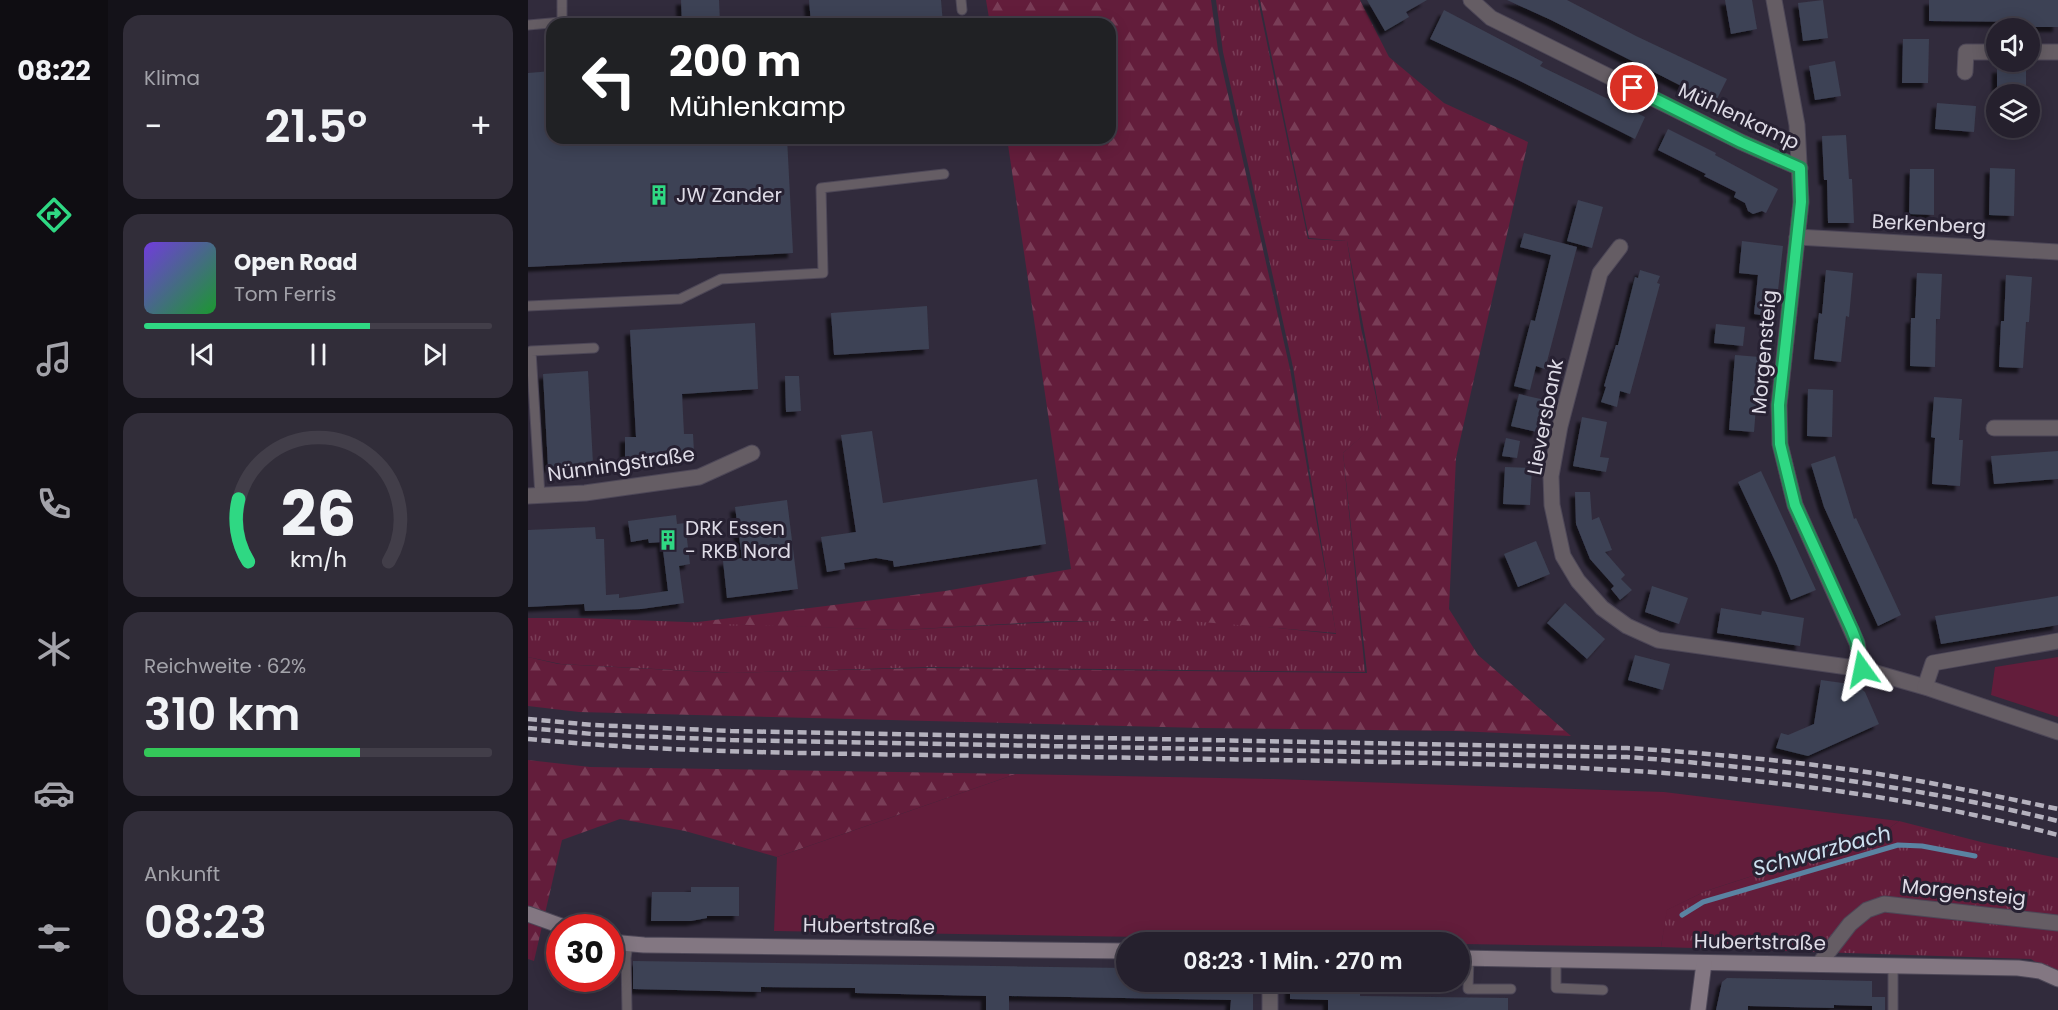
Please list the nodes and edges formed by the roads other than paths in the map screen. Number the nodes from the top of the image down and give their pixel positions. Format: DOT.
graph roads {
  1 [pos="562,0"];
  2 [pos="1471,0"];
  3 [pos="1774,0"];
  4 [pos="562,18"];
  5 [pos="546,23"];
  6 [pos="528,25"];
  7 [pos="1986,52"];
  8 [pos="2040,52"];
  9 [pos="2058,52"];
  10 [pos="1965,72"];
  11 [pos="1800,168"];
  12 [pos="944,174"];
  13 [pos="1797,237"];
  14 [pos="1620,247"];
  15 [pos="2058,252"];
  16 [pos="528,306"];
  17 [pos="594,348"];
  18 [pos="1994,428"];
  19 [pos="2058,428"];
  20 [pos="752,453"];
  21 [pos="534,496"];
  22 [pos="2058,641"];
  23 [pos="1862,669"];
  24 [pos="1926,687"];
  25 [pos="2058,732"];
  26 [pos="528,914"];
  27 [pos="546,920"];
  28 [pos="2058,923"];
  29 [pos="624,944"];
  30 [pos="628,944"];
  31 [pos="1116,951"];
  32 [pos="1470,958"];
  33 [pos="1556,959"];
  34 [pos="1704,963"];
  35 [pos="1819,964"];
  36 [pos="1893,965"];
  37 [pos="2058,979"];
  38 [pos="1470,989"];
  39 [pos="1511,989"];
  40 [pos="1603,990"];
  41 [pos="1270,992"];
  42 [pos="627,1010"];
  43 [pos="1270,1010"];
  44 [pos="1698,1010"];
  45 [pos="1893,1010"];
  1 -- 4 [label="lane"];
  2 -- 11 [label="street, Mühlenkamp"];
  3 -- 11 [label="street, Morgensteig"];
  5 -- 6 [label="lane"];
  7 -- 10 [label="street"];
  8 -- 9 [label="street"];
  11 -- 13 [label="street, Morgensteig"];
  12 -- 16 [label="lane"];
  13 -- 15 [label="street, Berkenberg"];
  13 -- 23 [label="street, Morgensteig"];
  14 -- 23 [label="street, Lieversbank"];
  17 -- 21 [label="lane"];
  18 -- 19 [label="street"];
  20 -- 21 [label="street, Nünningstraße"];
  22 -- 24 [label="street"];
  23 -- 24 [label="street"];
  24 -- 25 [label="street"];
  26 -- 27 [label="street"];
  28 -- 35 [label="street, Morgensteig"];
  29 -- 30 [label="street, Hubertstraße"];
  30 -- 31 [label="street, Hubertstraße"];
  30 -- 42 [label="lane"];
  32 -- 33 [label="street, Hubertstraße"];
  33 -- 34 [label="street, Hubertstraße"];
  33 -- 40 [label="lane"];
  34 -- 35 [label="street, Hubertstraße"];
  34 -- 44 [label="street"];
  35 -- 36 [label="street, Hubertstraße"];
  36 -- 37 [label="street, Hubertstraße"];
  36 -- 45 [label="lane"];
  38 -- 39 [label="lane"];
  41 -- 43 [label="street"];
}
